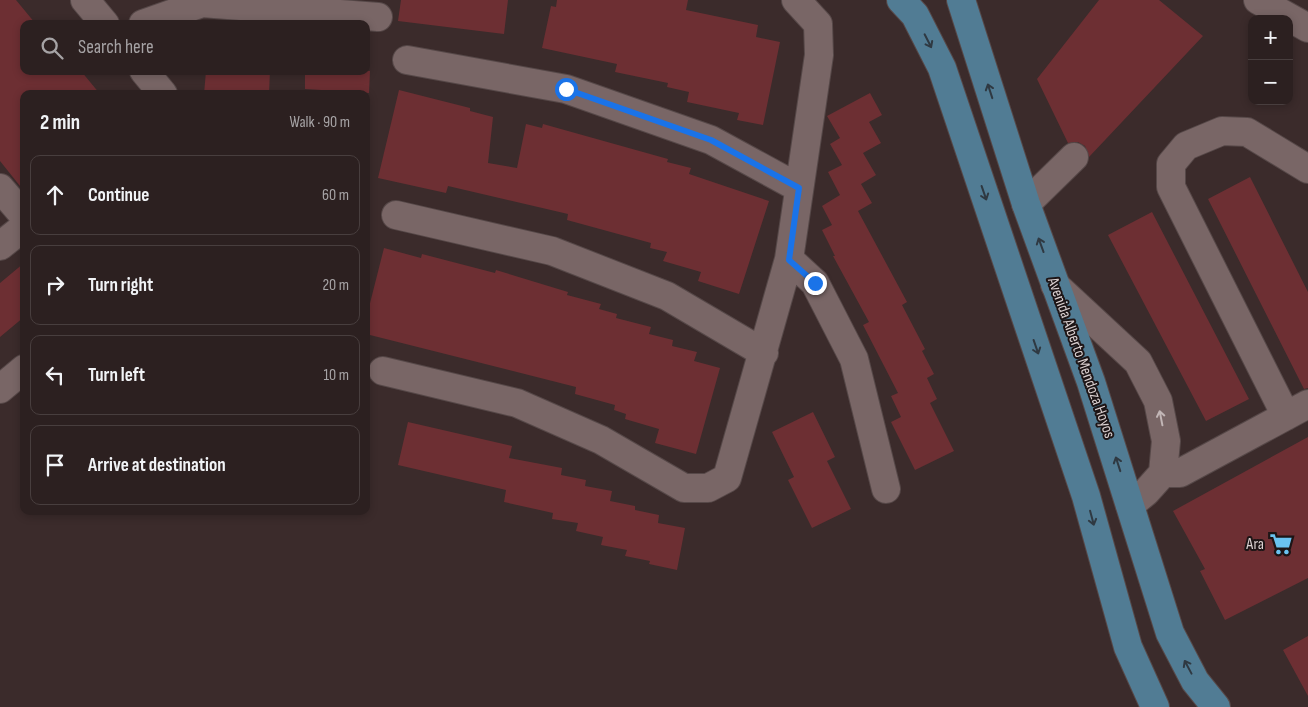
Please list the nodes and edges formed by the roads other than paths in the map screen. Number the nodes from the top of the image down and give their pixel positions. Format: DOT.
graph roads {
  1 [pos="85,0"];
  2 [pos="796,0"];
  3 [pos="901,0"];
  4 [pos="962,0"];
  5 [pos="1258,0"];
  6 [pos="378,17"];
  7 [pos="102,20"];
  8 [pos="154,20"];
  9 [pos="1308,28"];
  10 [pos="407,60"];
  11 [pos="147,75"];
  12 [pos="160,90"];
  13 [pos="1074,157"];
  14 [pos="1308,169"];
  15 [pos="0,188"];
  16 [pos="799,188"];
  17 [pos="1026,204"];
  18 [pos="20,211"];
  19 [pos="396,215"];
  20 [pos="20,230"];
  21 [pos="0,246"];
  22 [pos="789,260"];
  23 [pos="1055,285"];
  24 [pos="764,353"];
  25 [pos="382,371"];
  26 [pos="20,372"];
  27 [pos="0,389"];
  28 [pos="1297,410"];
  29 [pos="1163,473"];
  30 [pos="886,489"];
  31 [pos="1130,505"];
  32 [pos="1155,707"];
  33 [pos="1216,707"];
  1 -- 7 [label="street"];
  2 -- 16 [label="street"];
  3 -- 32 [label="main road, one-way"];
  17 -- 4 [label="main road, Avenida Alberto Mendoza Hoyos, one-way"];
  5 -- 9 [label="street"];
  6 -- 8 [label="street"];
  10 -- 16 [label="street"];
  11 -- 12 [label="street"];
  13 -- 17 [label="street"];
  14 -- 28 [label="street"];
  15 -- 18 [label="street"];
  16 -- 22 [label="street"];
  23 -- 17 [label="main road, Avenida Alberto Mendoza Hoyos, one-way"];
  19 -- 24 [label="street"];
  20 -- 21 [label="street"];
  22 -- 24 [label="street"];
  22 -- 30 [label="street"];
  29 -- 23 [label="street, one-way"];
  31 -- 23 [label="main road, Avenida Alberto Mendoza Hoyos, one-way"];
  24 -- 25 [label="street"];
  26 -- 27 [label="street"];
  28 -- 29 [label="street"];
  29 -- 31 [label="street"];
  33 -- 31 [label="main road, Avenida Alberto Mendoza Hoyos, one-way"];
}
